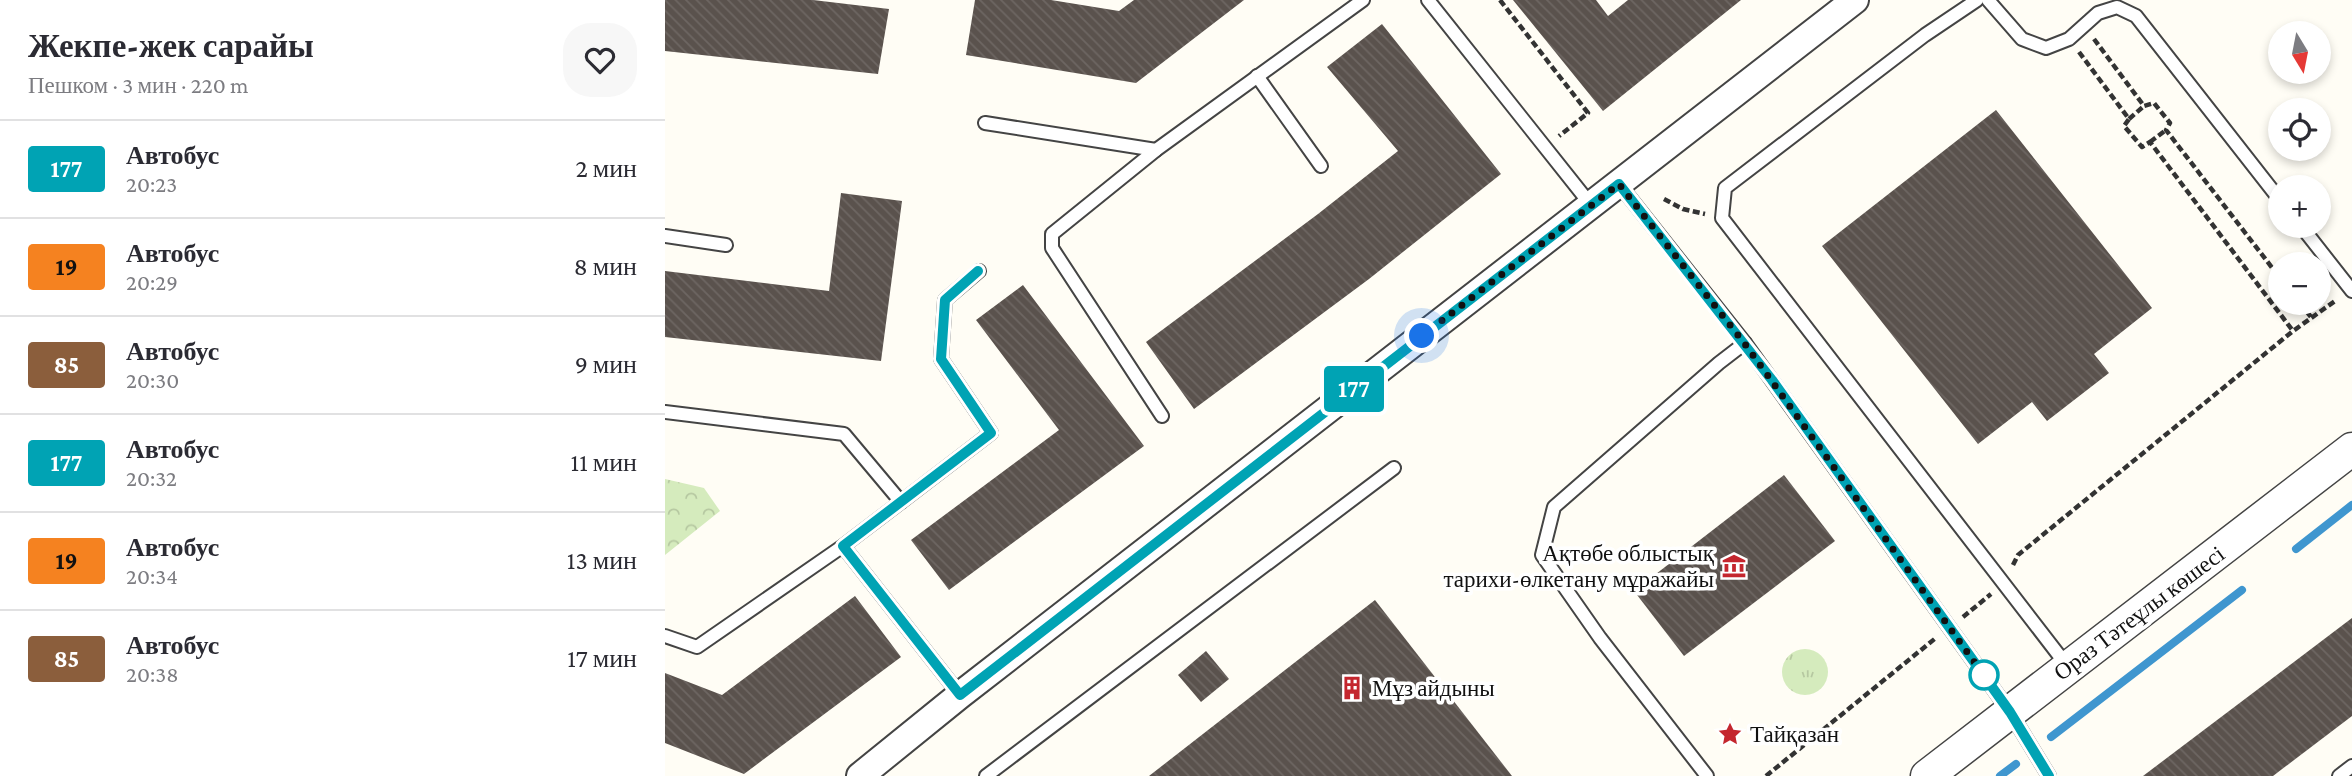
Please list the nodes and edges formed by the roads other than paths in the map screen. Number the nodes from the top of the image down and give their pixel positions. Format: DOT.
graph roads {
  1 [pos="1363,0"];
  2 [pos="1428,0"];
  3 [pos="1855,0"];
  4 [pos="1977,0"];
  5 [pos="1988,0"];
  6 [pos="1257,76"];
  7 [pos="985,123"];
  8 [pos="1156,150"];
  9 [pos="1321,166"];
  10 [pos="1619,184"];
  11 [pos="2268,185"];
  12 [pos="1591,205"];
  13 [pos="665,236"];
  14 [pos="2311,238"];
  15 [pos="726,245"];
  16 [pos="978,271"];
  17 [pos="2352,290"];
  18 [pos="1745,344"];
  19 [pos="665,412"];
  20 [pos="1162,416"];
  21 [pos="2352,449"];
  22 [pos="1394,468"];
  23 [pos="901,502"];
  24 [pos="843,546"];
  25 [pos="665,636"];
  26 [pos="2069,667"];
  27 [pos="960,695"];
  28 [pos="2010,712"];
  29 [pos="2352,765"];
  30 [pos="860,776"];
  31 [pos="986,776"];
  32 [pos="1707,776"];
  33 [pos="1927,776"];
  34 [pos="2049,776"];
  35 [pos="2339,776"];
  1 -- 6 [label="lane"];
  2 -- 12 [label="lane"];
  3 -- 10 [label="street"];
  4 -- 26 [label="lane"];
  5 -- 11 [label="lane"];
  6 -- 8 [label="lane"];
  6 -- 9 [label="lane"];
  7 -- 8 [label="lane"];
  8 -- 20 [label="lane"];
  10 -- 12 [label="street"];
  10 -- 18 [label="lane"];
  12 -- 27 [label="street"];
  13 -- 15 [label="lane"];
  14 -- 17 [label="lane"];
  16 -- 23 [label="lane"];
  18 -- 28 [label="lane"];
  18 -- 32 [label="lane"];
  19 -- 23 [label="lane"];
  21 -- 26 [label="street, Ораз Тәтеұлы көшесі"];
  22 -- 31 [label="lane"];
  23 -- 24 [label="lane"];
  24 -- 25 [label="lane"];
  24 -- 27 [label="lane"];
  26 -- 28 [label="street, Ораз Тәтеұлы көшесі"];
  27 -- 30 [label="street"];
  28 -- 33 [label="street, Ораз Тәтеұлы көшесі"];
  28 -- 34 [label="lane"];
  29 -- 35 [label="lane"];
}
